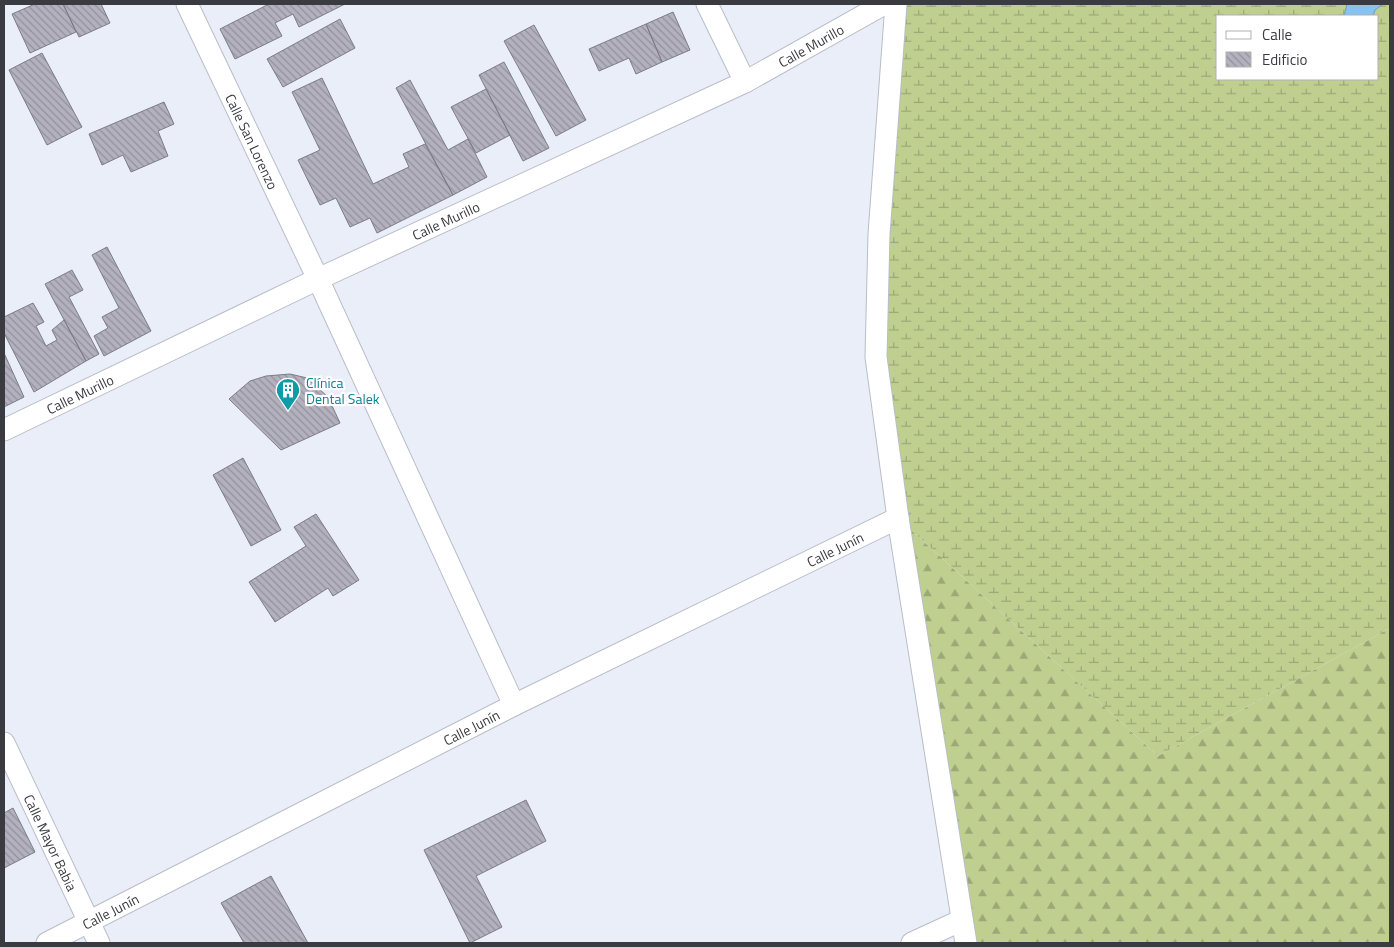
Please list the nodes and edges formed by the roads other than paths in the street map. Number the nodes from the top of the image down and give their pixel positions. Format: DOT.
graph roads {
  1 [pos="187,4"];
  2 [pos="707,4"];
  3 [pos="884,4"];
  4 [pos="896,4"];
  5 [pos="745,82"];
  6 [pos="318,279"];
  7 [pos="4,430"];
  8 [pos="898,518"];
  9 [pos="514,705"];
  10 [pos="4,742"];
  11 [pos="962,920"];
  12 [pos="89,922"];
  13 [pos="47,943"];
  14 [pos="99,943"];
  15 [pos="912,943"];
  16 [pos="966,943"];
  1 -- 6 [label="street, Calle San Lorenzo"];
  2 -- 5 [label="street"];
  3 -- 5 [label="street, Calle Murillo"];
  4 -- 8 [label="street"];
  5 -- 6 [label="street, Calle Murillo"];
  6 -- 7 [label="street, Calle Murillo"];
  6 -- 9 [label="street, Calle San Lorenzo"];
  8 -- 9 [label="street, Calle Junín"];
  8 -- 11 [label="street"];
  9 -- 12 [label="street, Calle Junín"];
  10 -- 12 [label="street, Calle Mayor Babia"];
  11 -- 15 [label="street"];
  11 -- 16 [label="street"];
  12 -- 13 [label="street, Calle Junín"];
  12 -- 14 [label="street, Calle Mayor Babia"];
}
